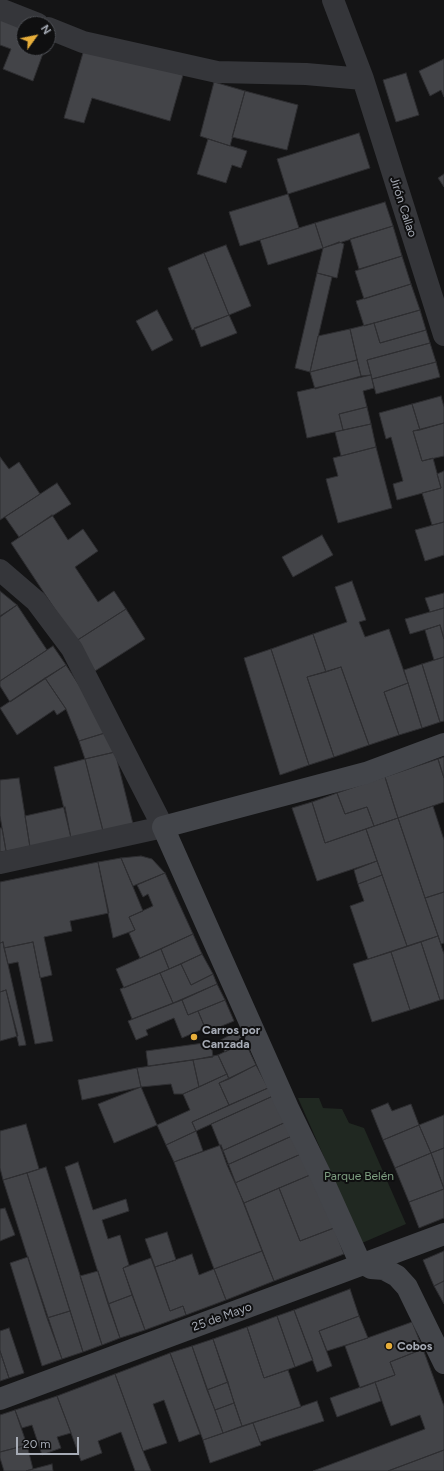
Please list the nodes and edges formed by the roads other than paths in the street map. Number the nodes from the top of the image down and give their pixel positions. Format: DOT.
graph roads {
  1 [pos="333,0"];
  2 [pos="0,9"];
  3 [pos="18,16"];
  4 [pos="56,31"];
  5 [pos="363,79"];
  6 [pos="444,335"];
  7 [pos="0,570"];
  8 [pos="444,744"];
  9 [pos="163,827"];
  10 [pos="0,863"];
  11 [pos="444,1234"];
  12 [pos="364,1264"];
  13 [pos="444,1363"];
  14 [pos="0,1399"];
  1 -- 5 [label="street, Jirón Callao"];
  2 -- 3 [label="street"];
  4 -- 5 [label="street"];
  5 -- 6 [label="street, Jirón Callao"];
  7 -- 9 [label="street"];
  8 -- 9 [label="street"];
  9 -- 10 [label="street"];
  9 -- 12 [label="street"];
  11 -- 12 [label="street, 25 de Mayo"];
  12 -- 13 [label="street"];
  12 -- 14 [label="street, 25 de Mayo"];
}
